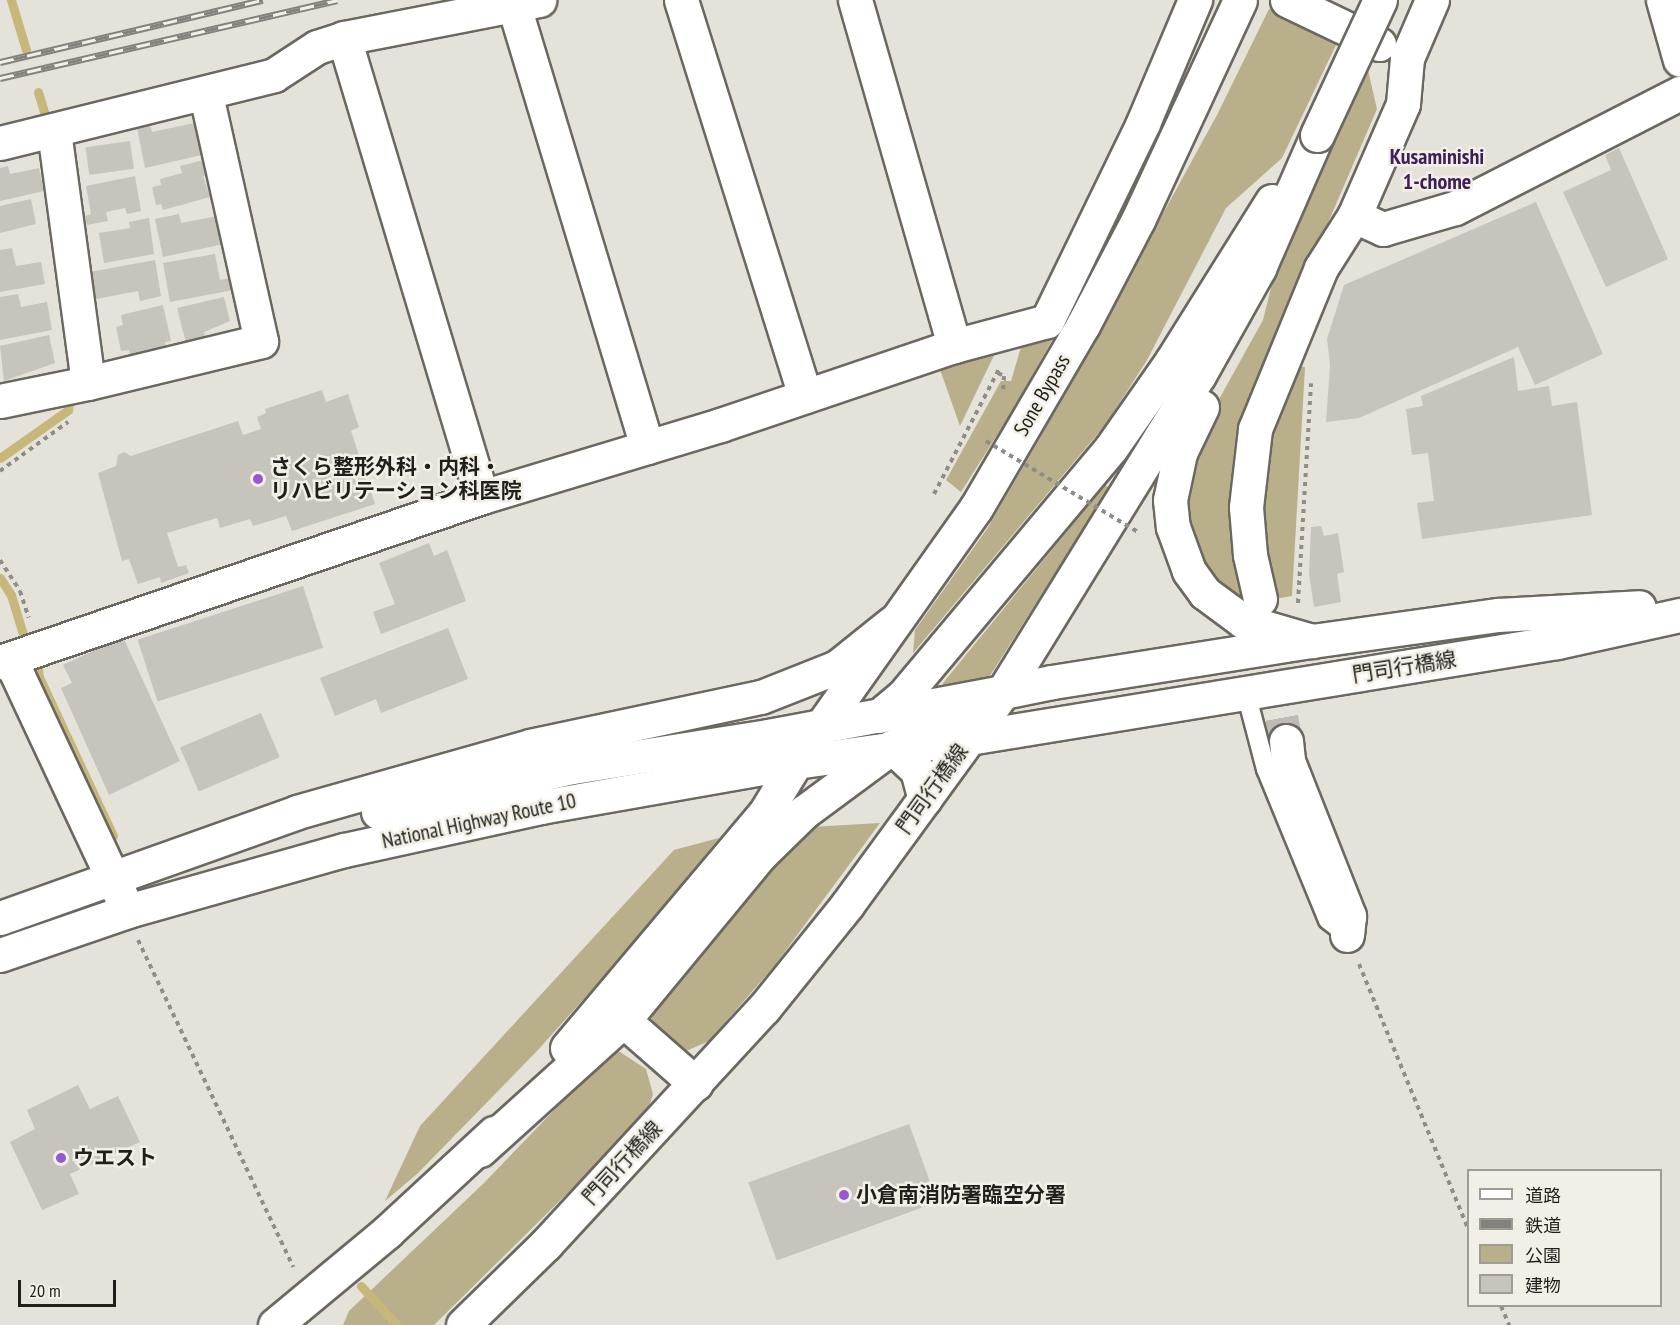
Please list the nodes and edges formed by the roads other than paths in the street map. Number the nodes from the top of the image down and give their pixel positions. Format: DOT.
graph roads {
  1 [pos="681,0"];
  2 [pos="855,0"];
  3 [pos="1195,0"];
  4 [pos="1240,0"];
  5 [pos="1287,0"];
  6 [pos="1380,0"];
  7 [pos="1432,0"];
  8 [pos="1663,0"];
  9 [pos="527,3"];
  10 [pos="344,38"];
  11 [pos="1393,51"];
  12 [pos="1680,60"];
  13 [pos="1680,93"];
  14 [pos="206,94"];
  15 [pos="54,131"];
  16 [pos="1317,135"];
  17 [pos="0,144"];
  18 [pos="1354,216"];
  19 [pos="1259,268"];
  20 [pos="954,346"];
  21 [pos="83,384"];
  22 [pos="804,396"];
  23 [pos="0,401"];
  24 [pos="647,447"];
  25 [pos="482,497"];
  26 [pos="1260,599"];
  27 [pos="1680,605"];
  28 [pos="1680,615"];
  29 [pos="892,623"];
  30 [pos="1312,641"];
  31 [pos="17,656"];
  32 [pos="1003,692"];
  33 [pos="1246,693"];
  34 [pos="908,710"];
  35 [pos="821,725"];
  36 [pos="857,732"];
  37 [pos="969,738"];
  38 [pos="1286,741"];
  39 [pos="892,747"];
  40 [pos="796,762"];
  41 [pos="746,770"];
  42 [pos="925,799"];
  43 [pos="765,813"];
  44 [pos="166,862"];
  45 [pos="111,879"];
  46 [pos="128,911"];
  47 [pos="0,918"];
  48 [pos="1347,935"];
  49 [pos="0,955"];
  50 [pos="613,1012"];
  51 [pos="696,1084"];
  52 [pos="274,1325"];
  53 [pos="463,1325"];
  1 -- 22 [label="main road"];
  2 -- 20 [label="main road"];
  3 -- 20 [label="main road"];
  4 -- 29 [label="main road, Sone Bypass"];
  5 -- 11 [label="main road"];
  6 -- 16 [label="main road, bridge"];
  7 -- 11 [label="main road"];
  8 -- 12 [label="main road"];
  9 -- 10 [label="main road"];
  9 -- 24 [label="main road"];
  10 -- 14 [label="main road"];
  10 -- 25 [label="main road"];
  11 -- 18 [label="main road"];
  13 -- 18 [label="main road"];
  14 -- 15 [label="main road"];
  14 -- 21 [label="main road"];
  15 -- 17 [label="main road"];
  15 -- 21 [label="main road"];
  16 -- 19 [label="main road"];
  16 -- 34 [label="main road"];
  18 -- 26 [label="main road"];
  19 -- 30 [label="main road"];
  19 -- 32 [label="main road"];
  20 -- 22 [label="main road"];
  21 -- 23 [label="main road"];
  22 -- 24 [label="main road"];
  24 -- 25 [label="main road"];
  25 -- 31 [label="main road"];
  27 -- 30 [label="main road, 門司行橋線"];
  28 -- 33 [label="main road, 門司行橋線"];
  29 -- 34 [label="main road"];
  29 -- 35 [label="main road, Sone Bypass"];
  29 -- 44 [label="main road"];
  30 -- 32 [label="main road, 門司行橋線"];
  31 -- 45 [label="main road"];
  32 -- 34 [label="main road, 門司行橋線"];
  32 -- 37 [label="main road"];
  33 -- 37 [label="main road, 門司行橋線"];
  33 -- 48 [label="lane"];
  34 -- 35 [label="main road"];
  34 -- 36 [label="main road"];
  34 -- 37 [label="main road"];
  34 -- 39 [label="main road"];
  35 -- 36 [label="main road"];
  35 -- 40 [label="main road, Sone Bypass"];
  35 -- 44 [label="main road"];
  36 -- 39 [label="main road"];
  36 -- 40 [label="main road"];
  37 -- 39 [label="main road, National Highway Route 10"];
  37 -- 42 [label="main road, 門司行橋線"];
  38 -- 48 [label="main road"];
  39 -- 40 [label="main road, National Highway Route 10"];
  39 -- 42 [label="main road"];
  39 -- 50 [label="main road"];
  40 -- 41 [label="main road, National Highway Route 10"];
  40 -- 43 [label="main road"];
  41 -- 43 [label="main road"];
  41 -- 46 [label="main road, National Highway Route 10"];
  42 -- 51 [label="main road, 門司行橋線"];
  43 -- 50 [label="main road"];
  44 -- 45 [label="main road"];
  45 -- 46 [label="main road"];
  45 -- 47 [label="main road"];
  46 -- 49 [label="main road, National Highway Route 10"];
  50 -- 51 [label="main road"];
  50 -- 52 [label="main road"];
  51 -- 53 [label="main road, 門司行橋線"];
}
